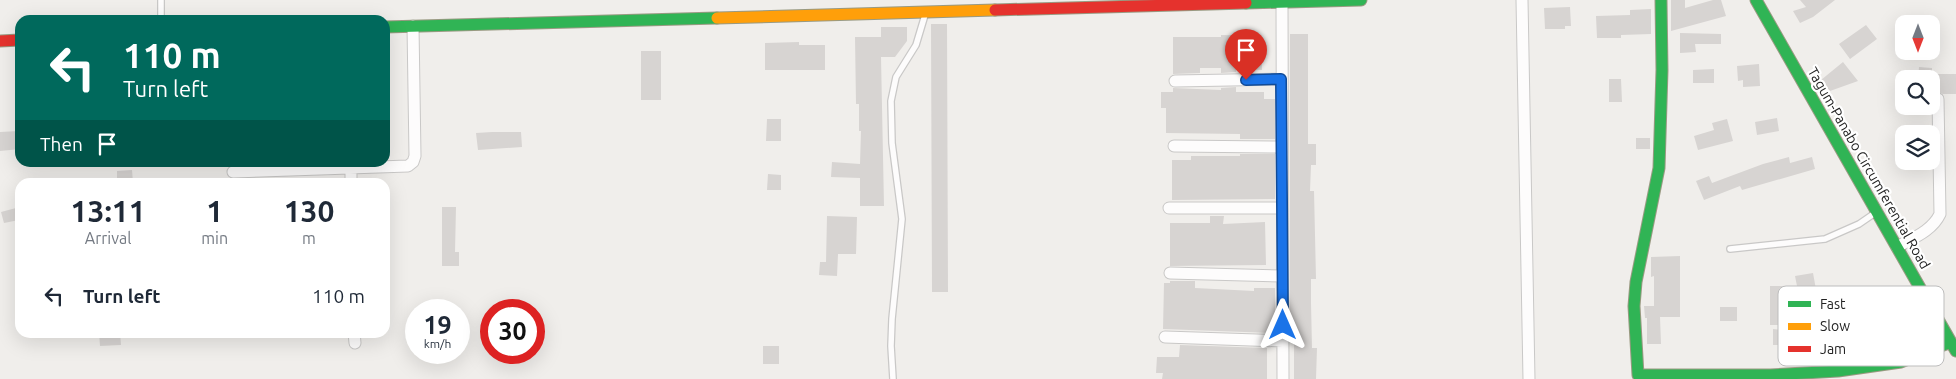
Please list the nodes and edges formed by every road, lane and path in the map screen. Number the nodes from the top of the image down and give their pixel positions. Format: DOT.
graph roads {
  1 [pos="161,0"];
  2 [pos="1362,0"];
  3 [pos="1522,0"];
  4 [pos="1661,0"];
  5 [pos="1756,0"];
  6 [pos="1282,3"];
  7 [pos="925,13"];
  8 [pos="161,15"];
  9 [pos="413,26"];
  10 [pos="390,27"];
  11 [pos="15,40"];
  12 [pos="0,41"];
  13 [pos="1281,79"];
  14 [pos="1175,80"];
  15 [pos="1938,115"];
  16 [pos="1174,146"];
  17 [pos="1282,147"];
  18 [pos="380,167"];
  19 [pos="390,167"];
  20 [pos="351,168"];
  21 [pos="233,172"];
  22 [pos="351,178"];
  23 [pos="1169,208"];
  24 [pos="1282,208"];
  25 [pos="1877,212"];
  26 [pos="1897,248"];
  27 [pos="1730,249"];
  28 [pos="1170,273"];
  29 [pos="1282,276"];
  30 [pos="1919,286"];
  31 [pos="1944,330"];
  32 [pos="1165,338"];
  33 [pos="1283,341"];
  34 [pos="1954,347"];
  35 [pos="1876,366"];
  36 [pos="1638,377"];
  37 [pos="893,379"];
  38 [pos="1283,379"];
  39 [pos="1529,379"];
  1 -- 8 [label="lane"];
  2 -- 6 [label="main road"];
  3 -- 39 [label="street"];
  4 -- 36 [label="main road"];
  5 -- 25 [label="main road, Tagum-Panabo Circumferential Road"];
  6 -- 7 [label="main road"];
  6 -- 13 [label="street"];
  7 -- 9 [label="main road"];
  7 -- 37 [label="lane"];
  9 -- 10 [label="main road"];
  9 -- 19 [label="street"];
  11 -- 12 [label="main road"];
  13 -- 14 [label="street"];
  13 -- 17 [label="street"];
  15 -- 26 [label="street"];
  16 -- 17 [label="street"];
  17 -- 24 [label="street"];
  18 -- 20 [label="street"];
  20 -- 21 [label="street"];
  20 -- 22 [label="street"];
  23 -- 24 [label="street"];
  24 -- 29 [label="street"];
  25 -- 26 [label="main road, Tagum-Panabo Circumferential Road"];
  25 -- 27 [label="lane"];
  26 -- 30 [label="main road, Tagum-Panabo Circumferential Road"];
  28 -- 29 [label="street"];
  29 -- 33 [label="street"];
  31 -- 34 [label="main road, Tagum-Panabo Circumferential Road"];
  32 -- 33 [label="street"];
  33 -- 38 [label="street"];
  35 -- 36 [label="main road"];
}
